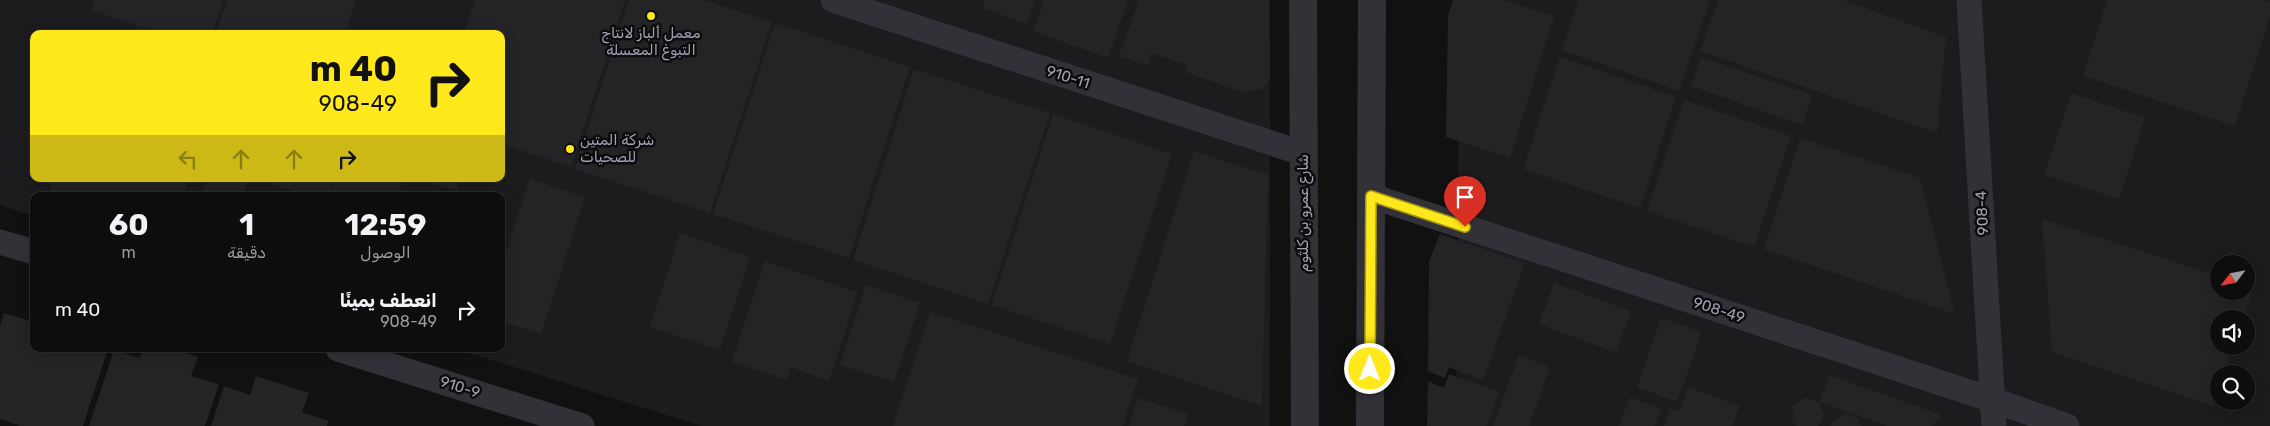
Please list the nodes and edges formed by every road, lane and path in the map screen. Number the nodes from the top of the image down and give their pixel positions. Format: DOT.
graph roads {
  1 [pos="833,0"];
  2 [pos="1303,0"];
  3 [pos="1372,0"];
  4 [pos="1969,0"];
  5 [pos="1302,154"];
  6 [pos="1371,196"];
  7 [pos="0,242"];
  8 [pos="30,251"];
  9 [pos="348,352"];
  10 [pos="1993,400"];
  11 [pos="582,426"];
  12 [pos="1305,426"];
  13 [pos="1370,426"];
  14 [pos="1994,426"];
  15 [pos="2067,426"];
  1 -- 5 [label="street, 910-11"];
  2 -- 5 [label="street, شارع عمرو بن كلثوم"];
  3 -- 6 [label="street"];
  4 -- 10 [label="street, 908-4"];
  5 -- 12 [label="street, شارع عمرو بن كلثوم"];
  6 -- 10 [label="street, 908-49"];
  6 -- 13 [label="street"];
  7 -- 8 [label="street"];
  9 -- 11 [label="street, 910-9"];
  10 -- 14 [label="street, 908-4"];
  10 -- 15 [label="street, 908-49"];
}
